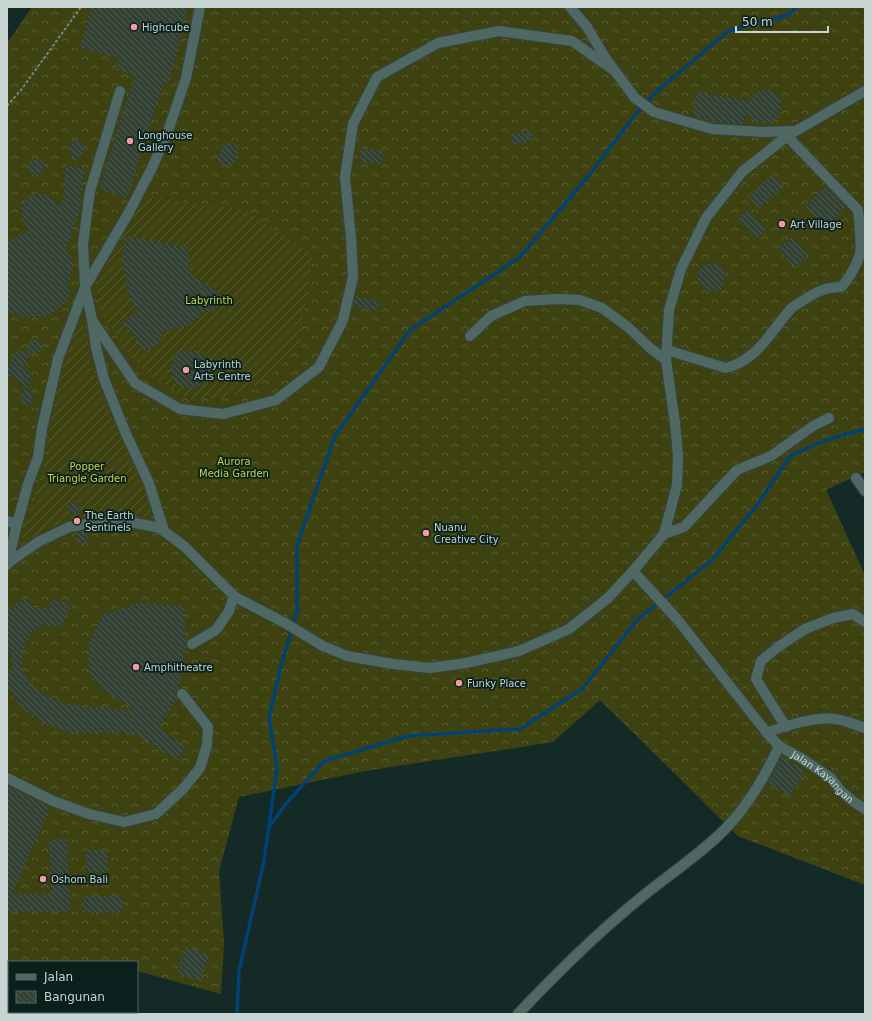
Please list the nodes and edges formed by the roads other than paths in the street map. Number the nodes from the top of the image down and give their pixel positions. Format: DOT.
graph roads {
  1 [pos="200,7"];
  2 [pos="570,7"];
  3 [pos="616,71"];
  4 [pos="120,91"];
  5 [pos="865,91"];
  6 [pos="797,131"];
  7 [pos="787,136"];
  8 [pos="85,287"];
  9 [pos="92,320"];
  10 [pos="470,336"];
  11 [pos="666,355"];
  12 [pos="829,418"];
  13 [pos="856,478"];
  14 [pos="865,491"];
  15 [pos="12,523"];
  16 [pos="164,531"];
  17 [pos="664,534"];
  18 [pos="8,564"];
  19 [pos="633,571"];
  20 [pos="234,596"];
  21 [pos="865,622"];
  22 [pos="192,644"];
  23 [pos="182,694"];
  24 [pos="786,727"];
  25 [pos="865,728"];
  26 [pos="767,733"];
  27 [pos="779,746"];
  28 [pos="7,778"];
  29 [pos="865,809"];
  30 [pos="518,1014"];
  1 -- 8 [label="street"];
  2 -- 3 [label="street"];
  3 -- 6 [label="street"];
  3 -- 9 [label="street"];
  4 -- 8 [label="street"];
  5 -- 6 [label="street"];
  6 -- 7 [label="street"];
  7 -- 11 [label="street"];
  7 -- 11 [label="street"];
  8 -- 9 [label="street"];
  8 -- 15 [label="street"];
  9 -- 16 [label="street"];
  10 -- 11 [label="street"];
  11 -- 17 [label="street"];
  12 -- 17 [label="street"];
  13 -- 14 [label="street"];
  15 -- 18 [label="street"];
  16 -- 18 [label="street"];
  16 -- 20 [label="street"];
  17 -- 19 [label="street"];
  19 -- 20 [label="street"];
  19 -- 26 [label="street, Jalan Kayangan"];
  20 -- 22 [label="street"];
  21 -- 24 [label="street"];
  23 -- 28 [label="street"];
  24 -- 25 [label="street"];
  24 -- 26 [label="street"];
  26 -- 27 [label="street, Jalan Kayangan"];
  27 -- 29 [label="street, Jalan Kayangan"];
  27 -- 30 [label="street"];
}
